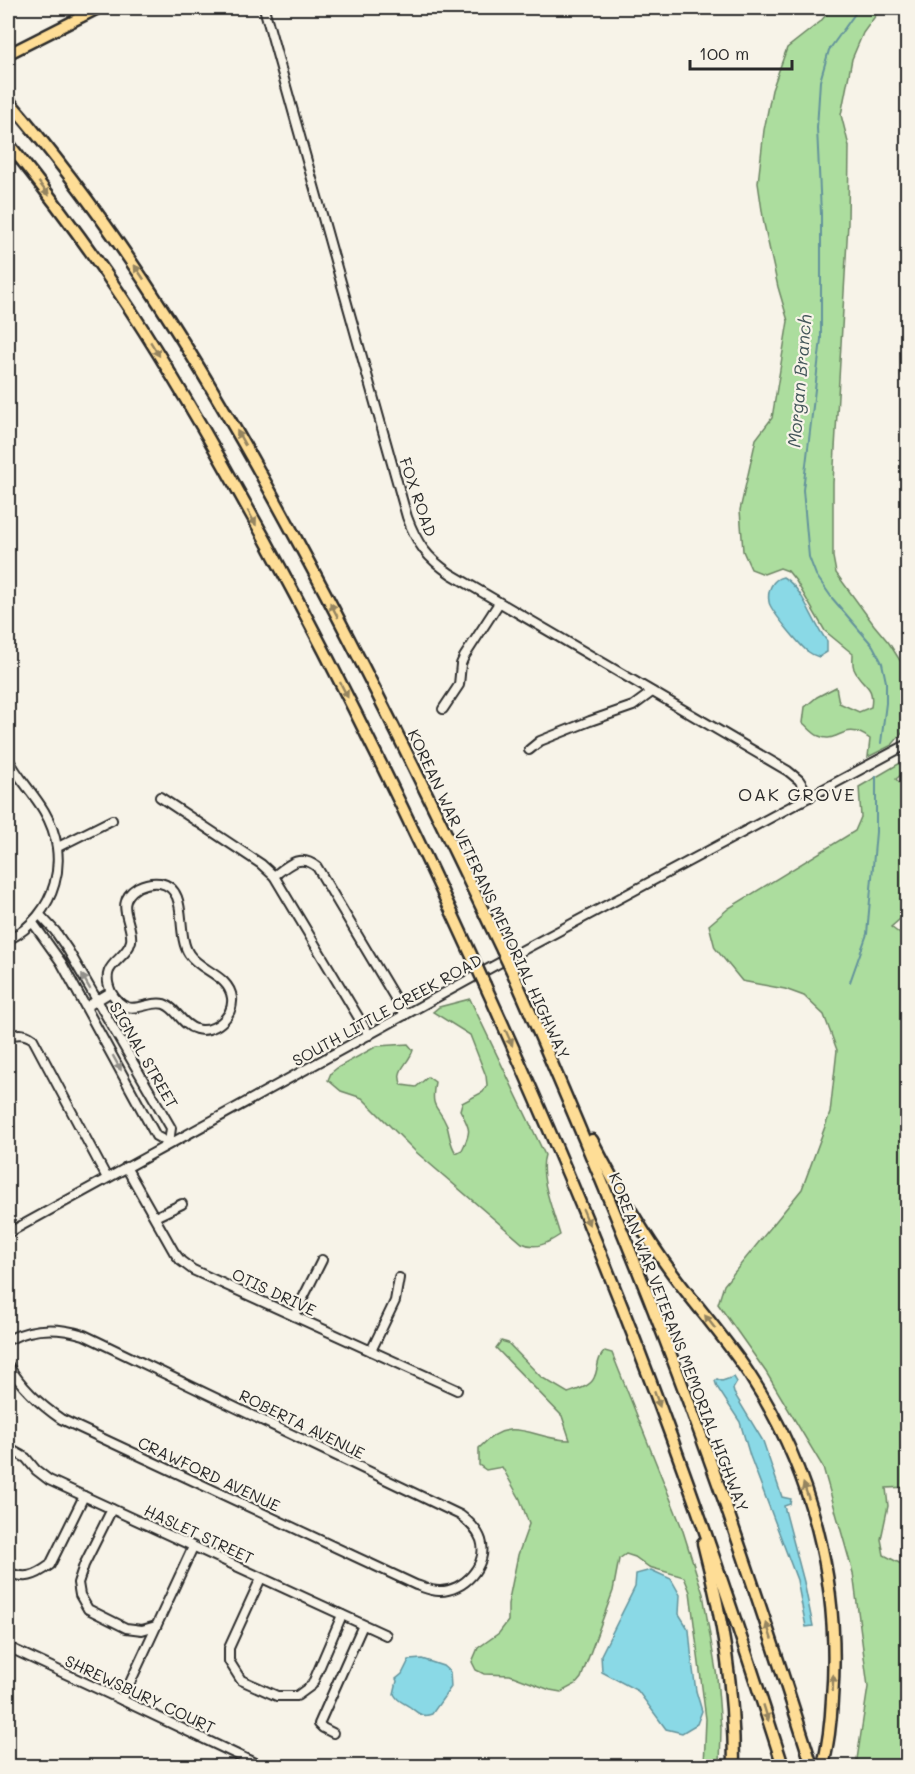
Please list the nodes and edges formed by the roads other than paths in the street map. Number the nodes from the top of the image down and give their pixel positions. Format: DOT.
graph roads {
  1 [pos="99,8"];
  2 [pos="264,8"];
  3 [pos="79,12"];
  4 [pos="8,54"];
  5 [pos="8,99"];
  6 [pos="8,143"];
  7 [pos="499,603"];
  8 [pos="652,692"];
  9 [pos="443,709"];
  10 [pos="908,744"];
  11 [pos="529,750"];
  12 [pos="8,758"];
  13 [pos="160,797"];
  14 [pos="810,797"];
  15 [pos="112,820"];
  16 [pos="58,847"];
  17 [pos="274,876"];
  18 [pos="40,915"];
  19 [pos="33,923"];
  20 [pos="8,940"];
  21 [pos="111,992"];
  22 [pos="97,1000"];
  23 [pos="86,1007"];
  24 [pos="405,1015"];
  25 [pos="369,1035"];
  26 [pos="8,1037"];
  27 [pos="559,1079"];
  28 [pos="169,1143"];
  29 [pos="126,1167"];
  30 [pos="107,1178"];
  31 [pos="182,1204"];
  32 [pos="155,1217"];
  33 [pos="8,1233"];
  34 [pos="322,1260"];
  35 [pos="399,1278"];
  36 [pos="294,1316"];
  37 [pos="8,1340"];
  38 [pos="372,1351"];
  39 [pos="8,1365"];
  40 [pos="457,1390"];
  41 [pos="8,1448"];
  42 [pos="686,1479"];
  43 [pos="84,1496"];
  44 [pos="112,1509"];
  45 [pos="193,1547"];
  46 [pos="8,1572"];
  47 [pos="261,1578"];
  48 [pos="416,1586"];
  49 [pos="342,1615"];
  50 [pos="363,1625"];
  51 [pos="156,1626"];
  52 [pos="386,1635"];
  53 [pos="8,1647"];
  54 [pos="123,1700"];
  55 [pos="333,1733"];
  56 [pos="261,1767"];
  57 [pos="734,1767"];
  58 [pos="783,1767"];
  59 [pos="812,1767"];
  60 [pos="823,1767"];
  1 -- 3 [label="main road"];
  2 -- 7 [label="street, FOX ROAD"];
  3 -- 4 [label="main road"];
  27 -- 5 [label="highway, KOREAN WAR VETERANS MEMORIAL HIGHWAY, one-way, bridge"];
  6 -- 42 [label="highway, one-way, bridge"];
  7 -- 8 [label="street, FOX ROAD"];
  7 -- 9 [label="street"];
  8 -- 11 [label="street"];
  8 -- 14 [label="street, FOX ROAD"];
  10 -- 14 [label="street, SOUTH LITTLE CREEK ROAD"];
  12 -- 16 [label="street"];
  13 -- 17 [label="street"];
  14 -- 24 [label="street, SOUTH LITTLE CREEK ROAD"];
  15 -- 16 [label="street"];
  16 -- 18 [label="street"];
  17 -- 24 [label="street"];
  17 -- 25 [label="street"];
  18 -- 19 [label="street"];
  22 -- 18 [label="street, SIGNAL STREET, one-way"];
  19 -- 20 [label="street"];
  19 -- 23 [label="street, SIGNAL STREET"];
  21 -- 21 [label="street"];
  21 -- 22 [label="street"];
  22 -- 23 [label="street"];
  22 -- 28 [label="street, SIGNAL STREET"];
  23 -- 28 [label="street, SIGNAL STREET, one-way"];
  24 -- 25 [label="street, SOUTH LITTLE CREEK ROAD"];
  25 -- 28 [label="street, SOUTH LITTLE CREEK ROAD"];
  26 -- 30 [label="street"];
  59 -- 27 [label="highway, KOREAN WAR VETERANS MEMORIAL HIGHWAY, one-way"];
  60 -- 27 [label="highway, one-way"];
  28 -- 29 [label="street, SOUTH LITTLE CREEK ROAD"];
  29 -- 30 [label="street, SOUTH LITTLE CREEK ROAD"];
  29 -- 32 [label="street, OTIS DRIVE"];
  30 -- 33 [label="street, SOUTH LITTLE CREEK ROAD"];
  31 -- 32 [label="street"];
  32 -- 36 [label="street, OTIS DRIVE"];
  34 -- 36 [label="street"];
  35 -- 38 [label="street"];
  36 -- 38 [label="street, OTIS DRIVE"];
  37 -- 48 [label="street, ROBERTA AVENUE"];
  38 -- 40 [label="street, OTIS DRIVE"];
  39 -- 48 [label="street, CRAWFORD AVENUE"];
  41 -- 43 [label="street, HASLET STREET"];
  42 -- 57 [label="highway"];
  42 -- 58 [label="highway, one-way"];
  43 -- 44 [label="street, HASLET STREET"];
  43 -- 46 [label="street"];
  44 -- 45 [label="street, HASLET STREET"];
  44 -- 51 [label="street"];
  45 -- 47 [label="street, HASLET STREET"];
  45 -- 51 [label="street"];
  47 -- 49 [label="street, HASLET STREET"];
  47 -- 49 [label="street"];
  49 -- 50 [label="street, HASLET STREET"];
  50 -- 52 [label="street, HASLET STREET"];
  50 -- 55 [label="street"];
  51 -- 54 [label="street"];
  53 -- 54 [label="street, SHREWSBURY COURT"];
  54 -- 56 [label="street, SHREWSBURY COURT"];
}
